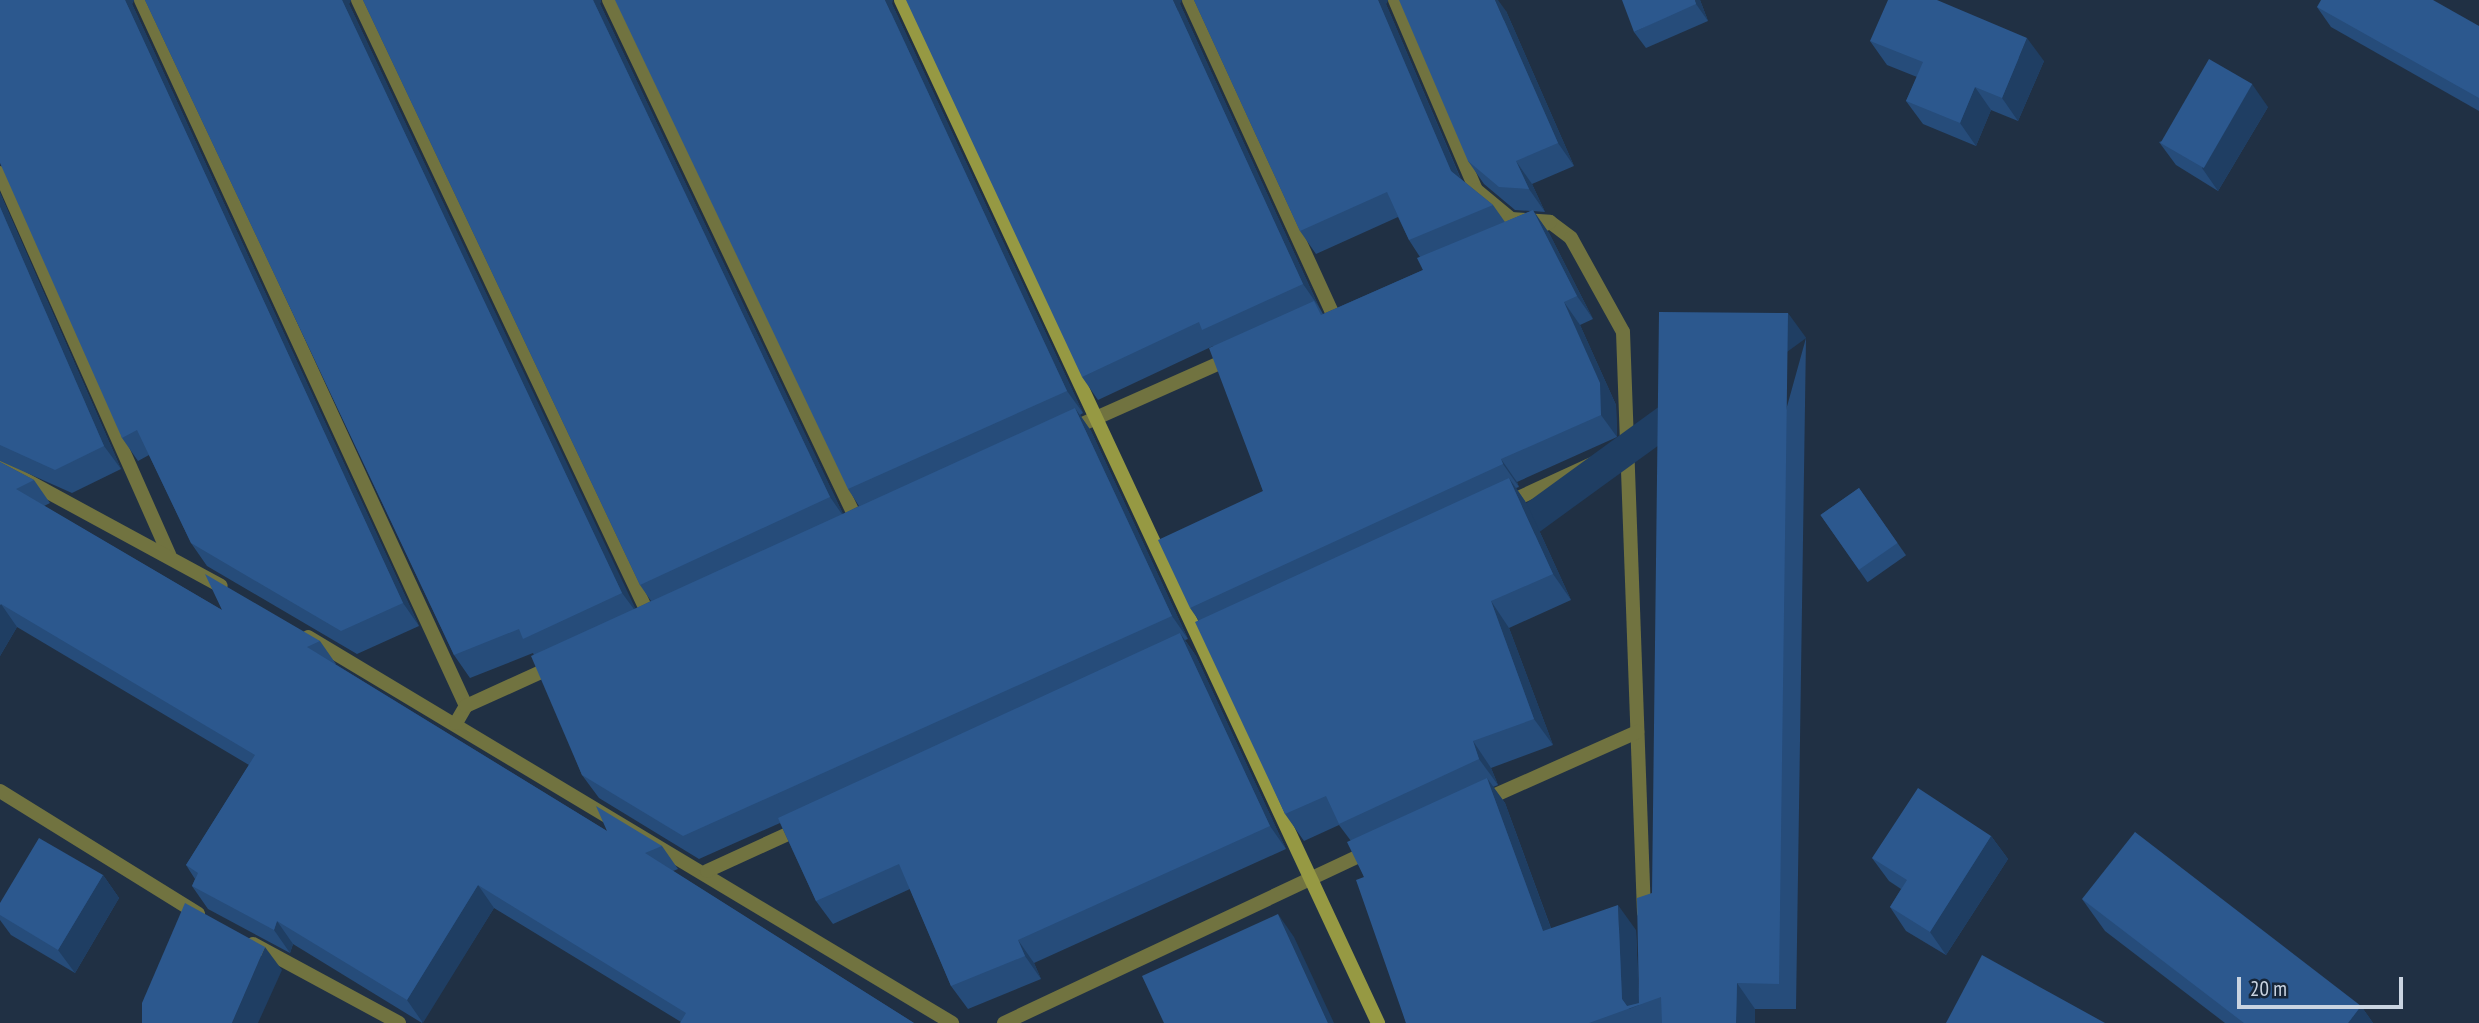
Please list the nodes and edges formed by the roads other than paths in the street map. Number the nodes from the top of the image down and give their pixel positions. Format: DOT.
graph roads {
  1 [pos="141,0"];
  2 [pos="358,0"];
  3 [pos="609,0"];
  4 [pos="901,0"];
  5 [pos="1189,0"];
  6 [pos="1395,0"];
  7 [pos="0,173"];
  8 [pos="1550,222"];
  9 [pos="1511,238"];
  10 [pos="1332,312"];
  11 [pos="1245,351"];
  12 [pos="1095,419"];
  13 [pos="1058,435"];
  14 [pos="1631,446"];
  15 [pos="0,466"];
  16 [pos="1493,510"];
  17 [pos="859,525"];
  18 [pos="169,555"];
  19 [pos="241,597"];
  20 [pos="652,622"];
  21 [pos="288,625"];
  22 [pos="1212,640"];
  23 [pos="1181,654"];
  24 [pos="565,661"];
  25 [pos="466,706"];
  26 [pos="456,723"];
  27 [pos="1637,732"];
  28 [pos="0,791"];
  29 [pos="1472,806"];
  30 [pos="819,820"];
  31 [pos="1383,845"];
  32 [pos="707,871"];
  33 [pos="1307,879"];
  34 [pos="219,925"];
  35 [pos="1645,926"];
  36 [pos="243,938"];
  37 [pos="399,1023"];
  38 [pos="952,1023"];
  39 [pos="1004,1023"];
  40 [pos="1378,1023"];
  1 -- 25 [label="street"];
  2 -- 20 [label="street"];
  3 -- 17 [label="street"];
  4 -- 12 [label="street"];
  5 -- 10 [label="street"];
  6 -- 8 [label="street"];
  7 -- 18 [label="street"];
  8 -- 9 [label="street"];
  8 -- 14 [label="street"];
  11 -- 12 [label="street"];
  12 -- 13 [label="street"];
  12 -- 22 [label="street"];
  14 -- 16 [label="street"];
  14 -- 27 [label="street"];
  15 -- 18 [label="street"];
  18 -- 19 [label="street"];
  21 -- 26 [label="street"];
  22 -- 23 [label="street"];
  22 -- 33 [label="street"];
  24 -- 25 [label="street"];
  25 -- 26 [label="street"];
  26 -- 32 [label="street"];
  27 -- 29 [label="street"];
  27 -- 35 [label="street"];
  28 -- 34 [label="street"];
  30 -- 32 [label="street"];
  31 -- 33 [label="street"];
  32 -- 38 [label="street"];
  33 -- 39 [label="street"];
  33 -- 40 [label="street"];
  36 -- 37 [label="street"];
}
